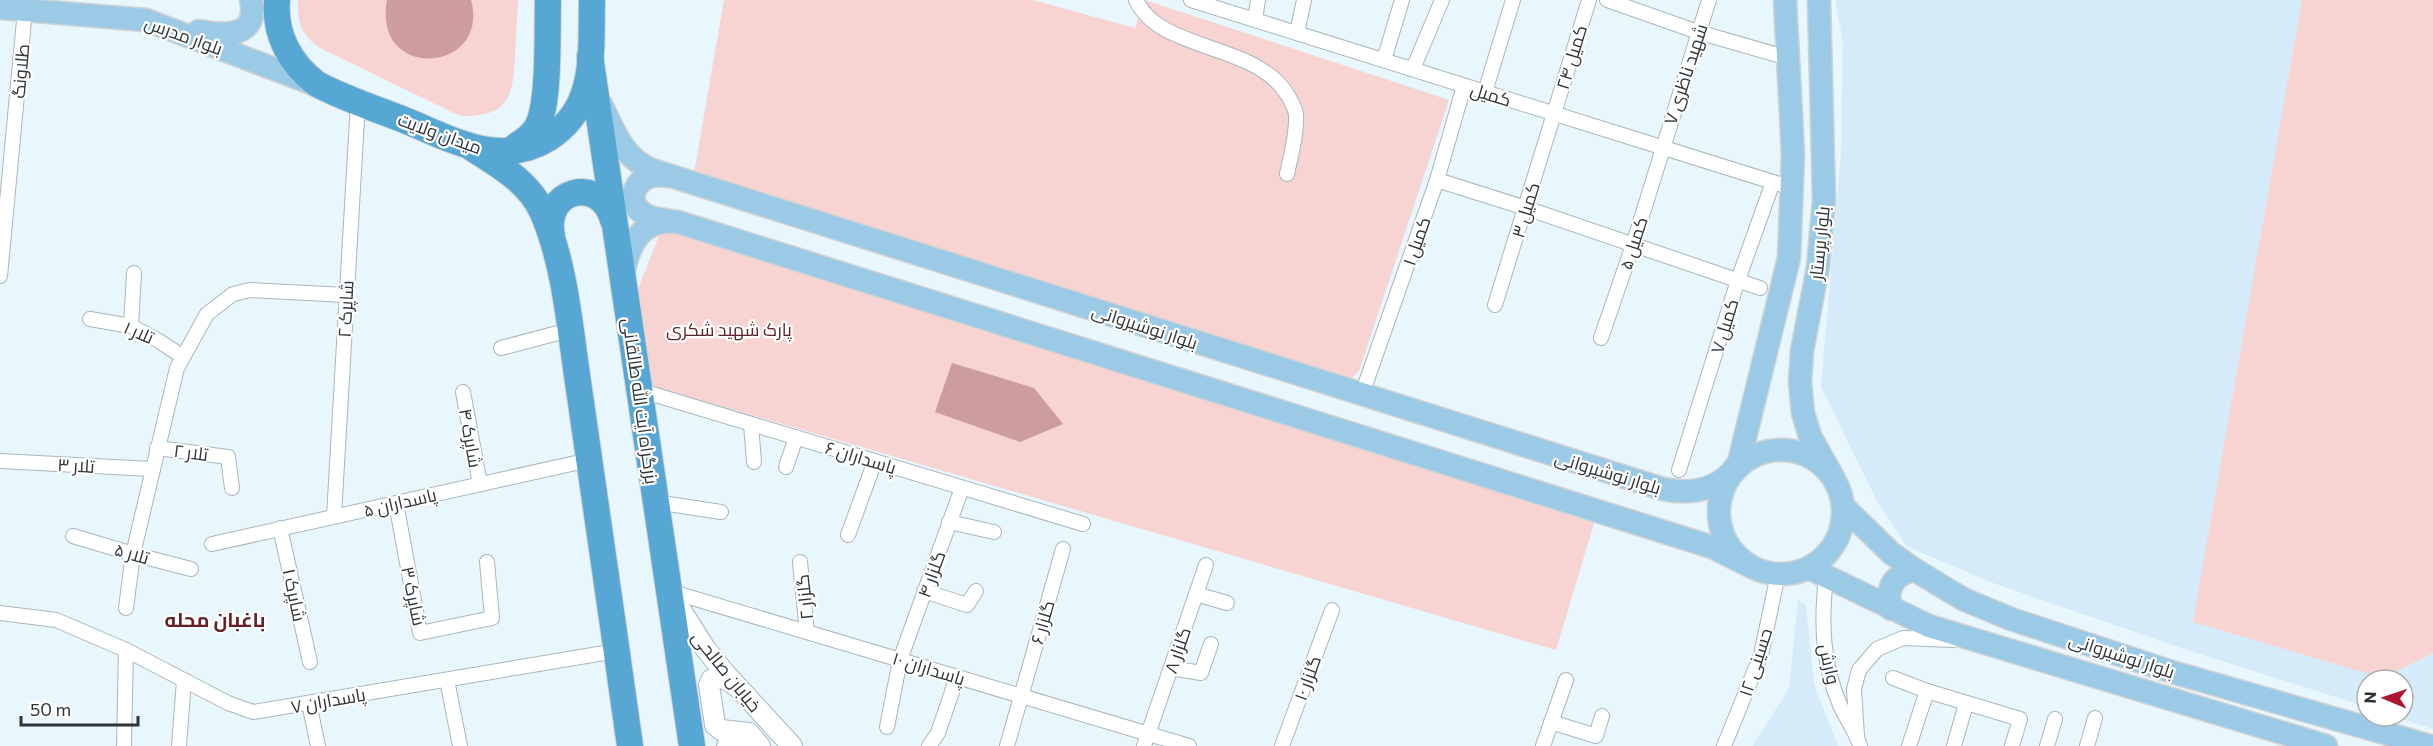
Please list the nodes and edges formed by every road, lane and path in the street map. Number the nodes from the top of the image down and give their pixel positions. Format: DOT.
graph roads {
  1 [pos="251,0"];
  2 [pos="277,0"];
  3 [pos="548,0"];
  4 [pos="592,0"];
  5 [pos="1136,0"];
  6 [pos="1191,0"];
  7 [pos="1258,0"];
  8 [pos="1304,0"];
  9 [pos="1402,0"];
  10 [pos="1442,0"];
  11 [pos="1514,0"];
  12 [pos="1589,0"];
  13 [pos="1607,0"];
  14 [pos="1709,0"];
  15 [pos="1785,0"];
  16 [pos="1819,0"];
  17 [pos="0,8"];
  18 [pos="25,10"];
  19 [pos="146,20"];
  20 [pos="1255,20"];
  21 [pos="1698,32"];
  22 [pos="1297,33"];
  23 [pos="590,56"];
  24 [pos="1788,58"];
  25 [pos="1384,60"];
  26 [pos="1413,69"];
  27 [pos="1464,86"];
  28 [pos="326,89"];
  29 [pos="595,89"];
  30 [pos="1485,92"];
  31 [pos="358,102"];
  32 [pos="1554,114"];
  33 [pos="1662,147"];
  34 [pos="472,148"];
  35 [pos="499,152"];
  36 [pos="1287,174"];
  37 [pos="674,177"];
  38 [pos="1437,180"];
  39 [pos="1782,185"];
  40 [pos="1526,208"];
  41 [pos="678,222"];
  42 [pos="615,226"];
  43 [pos="1633,245"];
  44 [pos="558,261"];
  45 [pos="134,273"];
  46 [pos="0,276"];
  47 [pos="622,277"];
  48 [pos="1738,280"];
  49 [pos="1760,288"];
  50 [pos="346,295"];
  51 [pos="1495,305"];
  52 [pos="90,319"];
  53 [pos="131,326"];
  54 [pos="569,330"];
  55 [pos="1601,338"];
  56 [pos="501,348"];
  57 [pos="183,357"];
  58 [pos="639,390"];
  59 [pos="463,392"];
  60 [pos="1362,394"];
  61 [pos="752,424"];
  62 [pos="796,437"];
  63 [pos="157,448"];
  64 [pos="589,460"];
  65 [pos="0,461"];
  66 [pos="875,461"];
  67 [pos="754,462"];
  68 [pos="786,467"];
  69 [pos="152,469"];
  70 [pos="1679,470"];
  71 [pos="1733,472"];
  72 [pos="1833,477"];
  73 [pos="480,484"];
  74 [pos="232,488"];
  75 [pos="962,488"];
  76 [pos="396,502"];
  77 [pos="656,502"];
  78 [pos="1843,506"];
  79 [pos="721,512"];
  80 [pos="334,516"];
  81 [pos="949,522"];
  82 [pos="1083,524"];
  83 [pos="280,528"];
  84 [pos="994,532"];
  85 [pos="848,535"];
  86 [pos="73,536"];
  87 [pos="212,544"];
  88 [pos="1063,549"];
  89 [pos="133,554"];
  90 [pos="487,562"];
  91 [pos="800,562"];
  92 [pos="1206,565"];
  93 [pos="1748,565"];
  94 [pos="191,569"];
  95 [pos="1915,570"];
  96 [pos="1818,572"];
  97 [pos="1778,574"];
  98 [pos="669,591"];
  99 [pos="924,591"];
  100 [pos="976,591"];
  101 [pos="1196,594"];
  102 [pos="1227,603"];
  103 [pos="126,608"];
  104 [pos="1891,609"];
  105 [pos="1332,610"];
  106 [pos="0,613"];
  107 [pos="807,632"];
  108 [pos="1975,641"];
  109 [pos="1211,644"];
  110 [pos="126,650"];
  111 [pos="616,651"];
  112 [pos="900,660"];
  113 [pos="309,662"];
  114 [pos="1171,668"];
  115 [pos="957,677"];
  116 [pos="1893,678"];
  117 [pos="184,680"];
  118 [pos="447,680"];
  119 [pos="1566,680"];
  120 [pos="738,688"];
  121 [pos="1927,691"];
  122 [pos="1020,696"];
  123 [pos="309,703"];
  124 [pos="1966,704"];
  125 [pos="1602,716"];
  126 [pos="2095,718"];
  127 [pos="2055,719"];
  128 [pos="1551,722"];
  129 [pos="887,726"];
  130 [pos="1009,740"];
  131 [pos="1146,740"];
  132 [pos="1859,741"];
  133 [pos="124,746"];
  134 [pos="179,746"];
  135 [pos="318,746"];
  136 [pos="460,746"];
  137 [pos="630,746"];
  138 [pos="692,746"];
  139 [pos="727,746"];
  140 [pos="748,746"];
  141 [pos="760,746"];
  142 [pos="792,746"];
  143 [pos="929,746"];
  144 [pos="1019,746"];
  145 [pos="1189,746"];
  146 [pos="1282,746"];
  147 [pos="1543,746"];
  148 [pos="1724,746"];
  149 [pos="1909,746"];
  150 [pos="1954,746"];
  151 [pos="2012,746"];
  152 [pos="2047,746"];
  153 [pos="2087,746"];
  154 [pos="2325,746"];
  155 [pos="2430,746"];
  1 -- 19 [label="main road"];
  2 -- 28 [label="highway, میدان ولایت"];
  3 -- 35 [label="highway"];
  4 -- 23 [label="highway, میدان ولایت"];
  5 -- 36 [label="street"];
  6 -- 20 [label="street, کمیل"];
  7 -- 20 [label="street"];
  8 -- 22 [label="street"];
  9 -- 25 [label="street"];
  10 -- 26 [label="street"];
  11 -- 30 [label="street"];
  12 -- 32 [label="street, کمیل ۲۴"];
  13 -- 21 [label="street"];
  14 -- 21 [label="street, شهید ناظری ۷"];
  15 -- 24 [label="main road, بلوار پرستار"];
  16 -- 72 [label="main road, بلوار پرستار"];
  17 -- 18 [label="main road, بلوار مدرس"];
  18 -- 19 [label="main road, بلوار مدرس"];
  18 -- 46 [label="street, طلاونگ"];
  19 -- 28 [label="main road, بلوار مدرس"];
  20 -- 22 [label="street, کمیل"];
  21 -- 24 [label="street"];
  21 -- 33 [label="street, شهید ناظری ۷"];
  22 -- 25 [label="street, کمیل"];
  23 -- 29 [label="highway, بزرگراه آیت الله طالقانی"];
  23 -- 35 [label="highway, میدان ولایت"];
  24 -- 39 [label="main road, بلوار پرستار"];
  25 -- 26 [label="street, کمیل"];
  26 -- 27 [label="street, کمیل"];
  27 -- 30 [label="street, کمیل"];
  27 -- 38 [label="street, کمیل ۱"];
  28 -- 31 [label="highway, میدان ولایت"];
  29 -- 37 [label="main road, بلوار نوشیروانی"];
  29 -- 42 [label="highway, بزرگراه آیت الله طالقانی"];
  30 -- 32 [label="street, کمیل"];
  31 -- 34 [label="highway, میدان ولایت"];
  31 -- 50 [label="street, شاپرک ۲"];
  32 -- 33 [label="street, کمیل"];
  32 -- 40 [label="street, کمیل ۳"];
  33 -- 39 [label="street, کمیل"];
  33 -- 43 [label="street, کمیل ۵"];
  34 -- 35 [label="highway, میدان ولایت"];
  34 -- 44 [label="highway"];
  37 -- 41 [label="main road"];
  37 -- 60 [label="main road, بلوار نوشیروانی"];
  38 -- 40 [label="street"];
  38 -- 60 [label="street, کمیل ۱"];
  39 -- 48 [label="street, کمیل ۷"];
  39 -- 71 [label="main road, بلوار پرستار"];
  40 -- 43 [label="street"];
  40 -- 51 [label="street, کمیل ۳"];
  41 -- 47 [label="main road"];
  41 -- 93 [label="main road"];
  42 -- 44 [label="highway"];
  42 -- 47 [label="highway, بزرگراه آیت الله طالقانی"];
  43 -- 48 [label="street"];
  43 -- 55 [label="street, کمیل ۵"];
  44 -- 54 [label="highway"];
  45 -- 53 [label="street"];
  47 -- 58 [label="highway, بزرگراه آیت الله طالقانی"];
  48 -- 49 [label="street"];
  48 -- 70 [label="street, کمیل ۷"];
  50 -- 57 [label="street"];
  50 -- 80 [label="street, شاپرک ۲"];
  52 -- 53 [label="street, تلار ۱"];
  53 -- 57 [label="street, تلار ۱"];
  54 -- 56 [label="street"];
  54 -- 64 [label="highway"];
  57 -- 63 [label="street"];
  58 -- 61 [label="street, پاسداران ۶"];
  58 -- 77 [label="highway, بزرگراه آیت الله طالقانی"];
  59 -- 73 [label="street, شاپرک ۴"];
  60 -- 71 [label="main road, بلوار نوشیروانی"];
  61 -- 62 [label="street, پاسداران ۶"];
  61 -- 67 [label="street"];
  62 -- 66 [label="street, پاسداران ۶"];
  62 -- 68 [label="street"];
  63 -- 69 [label="street"];
  63 -- 74 [label="street, تلار ۲"];
  64 -- 73 [label="street, پاسداران ۵"];
  64 -- 111 [label="highway"];
  65 -- 69 [label="street, تلار ۳"];
  66 -- 75 [label="street, پاسداران ۶"];
  66 -- 85 [label="street"];
  69 -- 89 [label="street"];
  71 -- 72 [label="main road"];
  71 -- 93 [label="main road"];
  72 -- 78 [label="main road"];
  73 -- 76 [label="street, پاسداران ۵"];
  75 -- 81 [label="street, گلزار ۴"];
  75 -- 82 [label="street, پاسداران ۶"];
  76 -- 80 [label="street, پاسداران ۵"];
  76 -- 90 [label="street, شاپرک ۳"];
  77 -- 79 [label="street"];
  77 -- 98 [label="highway, بزرگراه آیت الله طالقانی"];
  78 -- 95 [label="main road, بلوار نوشیروانی"];
  78 -- 96 [label="main road"];
  80 -- 83 [label="street, پاسداران ۵"];
  81 -- 84 [label="street"];
  81 -- 99 [label="street, گلزار ۴"];
  83 -- 87 [label="street, پاسداران ۵"];
  83 -- 113 [label="street, شاپرک ۱"];
  86 -- 89 [label="street, تلار ۵"];
  88 -- 122 [label="street, گلزار ۶"];
  89 -- 94 [label="street, تلار ۵"];
  89 -- 103 [label="street"];
  91 -- 107 [label="street, گلزار ۲"];
  92 -- 101 [label="street, گلزار ۸"];
  93 -- 97 [label="main road"];
  95 -- 104 [label="main road"];
  95 -- 155 [label="main road, بلوار نوشیروانی"];
  96 -- 97 [label="main road"];
  96 -- 104 [label="main road, بلوار نوشیروانی"];
  96 -- 132 [label="street, وارش"];
  97 -- 148 [label="street, حسینی ۱۲"];
  98 -- 107 [label="street, پاسداران ١٠"];
  98 -- 120 [label="main road, خیابان صالحی"];
  98 -- 138 [label="highway, بزرگراه آیت الله طالقانی"];
  99 -- 100 [label="street"];
  99 -- 112 [label="street, گلزار ۴"];
  101 -- 102 [label="street"];
  101 -- 114 [label="street, گلزار ۸"];
  104 -- 108 [label="main road, بلوار نوشیروانی"];
  105 -- 146 [label="street, گلزار ۱۰"];
  106 -- 110 [label="street, پاسداران ۷"];
  107 -- 112 [label="street, پاسداران ١٠"];
  108 -- 132 [label="street"];
  108 -- 154 [label="main road, بلوار نوشیروانی"];
  109 -- 114 [label="street"];
  110 -- 117 [label="street, پاسداران ۷"];
  110 -- 133 [label="street"];
  111 -- 118 [label="street, پاسداران ۷"];
  111 -- 137 [label="highway"];
  112 -- 115 [label="street, پاسداران ١٠"];
  112 -- 129 [label="street, گلزار ۴"];
  114 -- 131 [label="street, گلزار ۸"];
  115 -- 122 [label="street, پاسداران ١٠"];
  115 -- 143 [label="street"];
  116 -- 121 [label="street"];
  117 -- 123 [label="street, پاسداران ۷"];
  117 -- 134 [label="street"];
  118 -- 123 [label="street, پاسداران ۷"];
  118 -- 136 [label="street"];
  119 -- 128 [label="street"];
  120 -- 141 [label="main road"];
  120 -- 142 [label="main road, خیابان صالحی"];
  121 -- 124 [label="street"];
  121 -- 149 [label="street"];
  122 -- 130 [label="street, گلزار ۶"];
  122 -- 131 [label="street, پاسداران ١٠"];
  123 -- 135 [label="street"];
  124 -- 150 [label="street"];
  124 -- 151 [label="street"];
  125 -- 128 [label="street"];
  126 -- 153 [label="street"];
  127 -- 152 [label="street"];
  128 -- 147 [label="street"];
  130 -- 144 [label="street"];
  131 -- 145 [label="street, پاسداران ١٠"];
  139 -- 140 [label="main road"];
}
